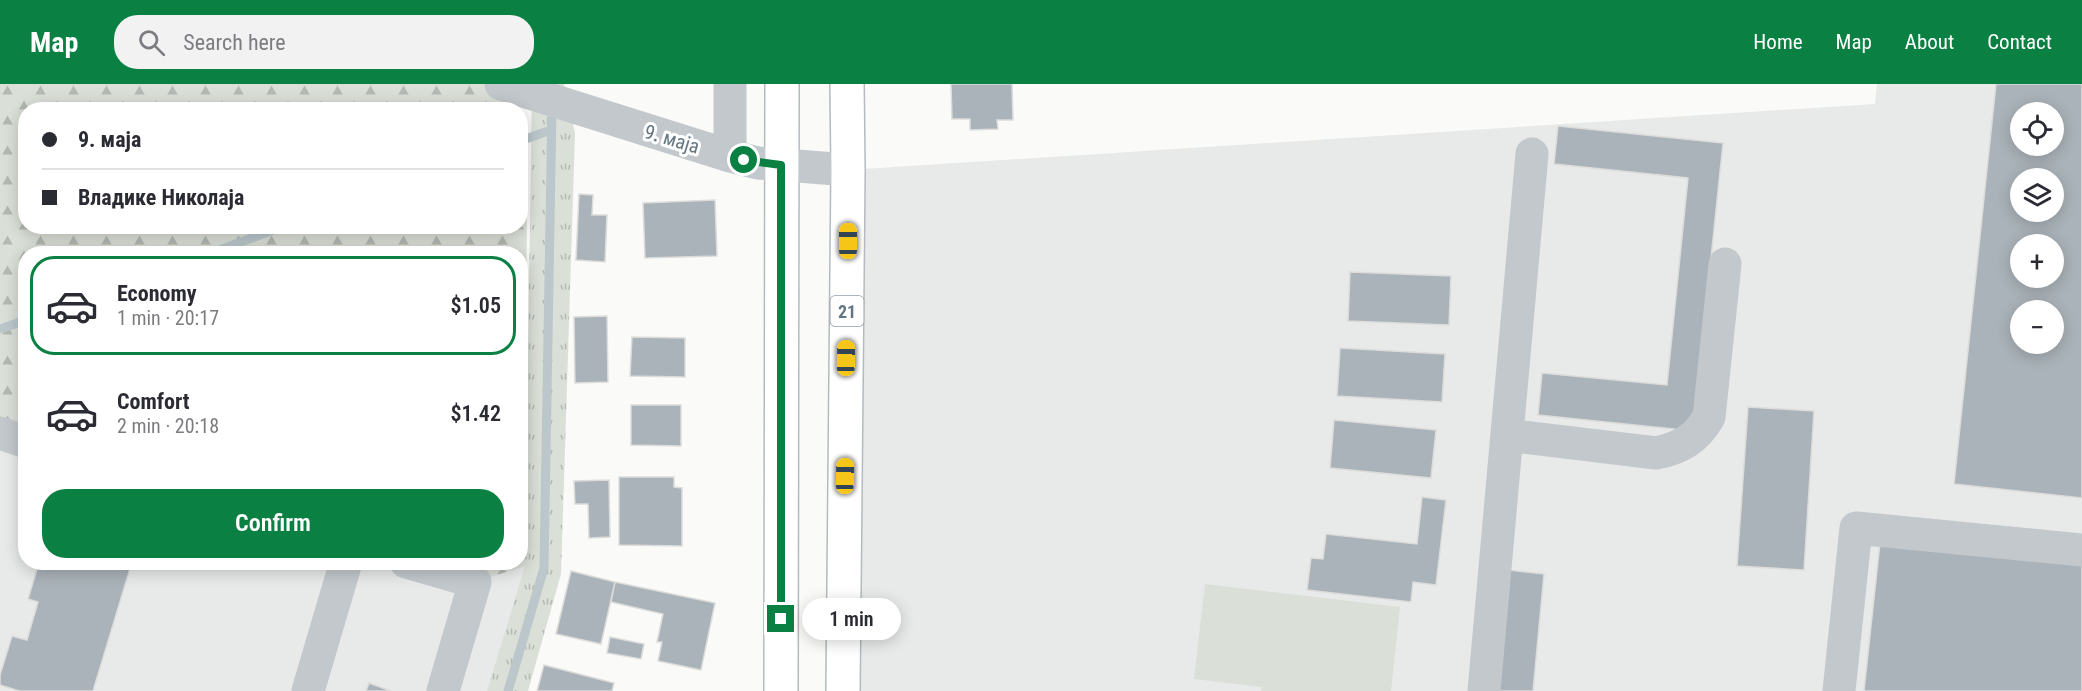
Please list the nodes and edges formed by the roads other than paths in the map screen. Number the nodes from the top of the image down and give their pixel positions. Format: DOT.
graph roads {
  1 [pos="730,84"];
  2 [pos="782,84"];
  3 [pos="847,84"];
  4 [pos="507,85"];
  5 [pos="1532,154"];
  6 [pos="730,156"];
  7 [pos="781,165"];
  8 [pos="849,170"];
  9 [pos="1725,264"];
  10 [pos="0,433"];
  11 [pos="1507,435"];
  12 [pos="18,439"];
  13 [pos="2082,550"];
  14 [pos="344,570"];
  15 [pos="434,570"];
  16 [pos="308,691"];
  17 [pos="443,691"];
  18 [pos="781,691"];
  19 [pos="843,691"];
  20 [pos="1484,691"];
  21 [pos="1839,691"];
  1 -- 6 [label="street"];
  2 -- 7 [label="main road"];
  3 -- 8 [label="main road, 21"];
  4 -- 6 [label="street, 9. маја"];
  5 -- 11 [label="street"];
  6 -- 7 [label="street, 9. маја"];
  7 -- 8 [label="street, 9. маја"];
  7 -- 18 [label="main road"];
  8 -- 19 [label="main road, 21"];
  9 -- 11 [label="street"];
  10 -- 12 [label="street"];
  11 -- 20 [label="street"];
  13 -- 21 [label="street"];
  14 -- 16 [label="street"];
  15 -- 17 [label="street"];
}
